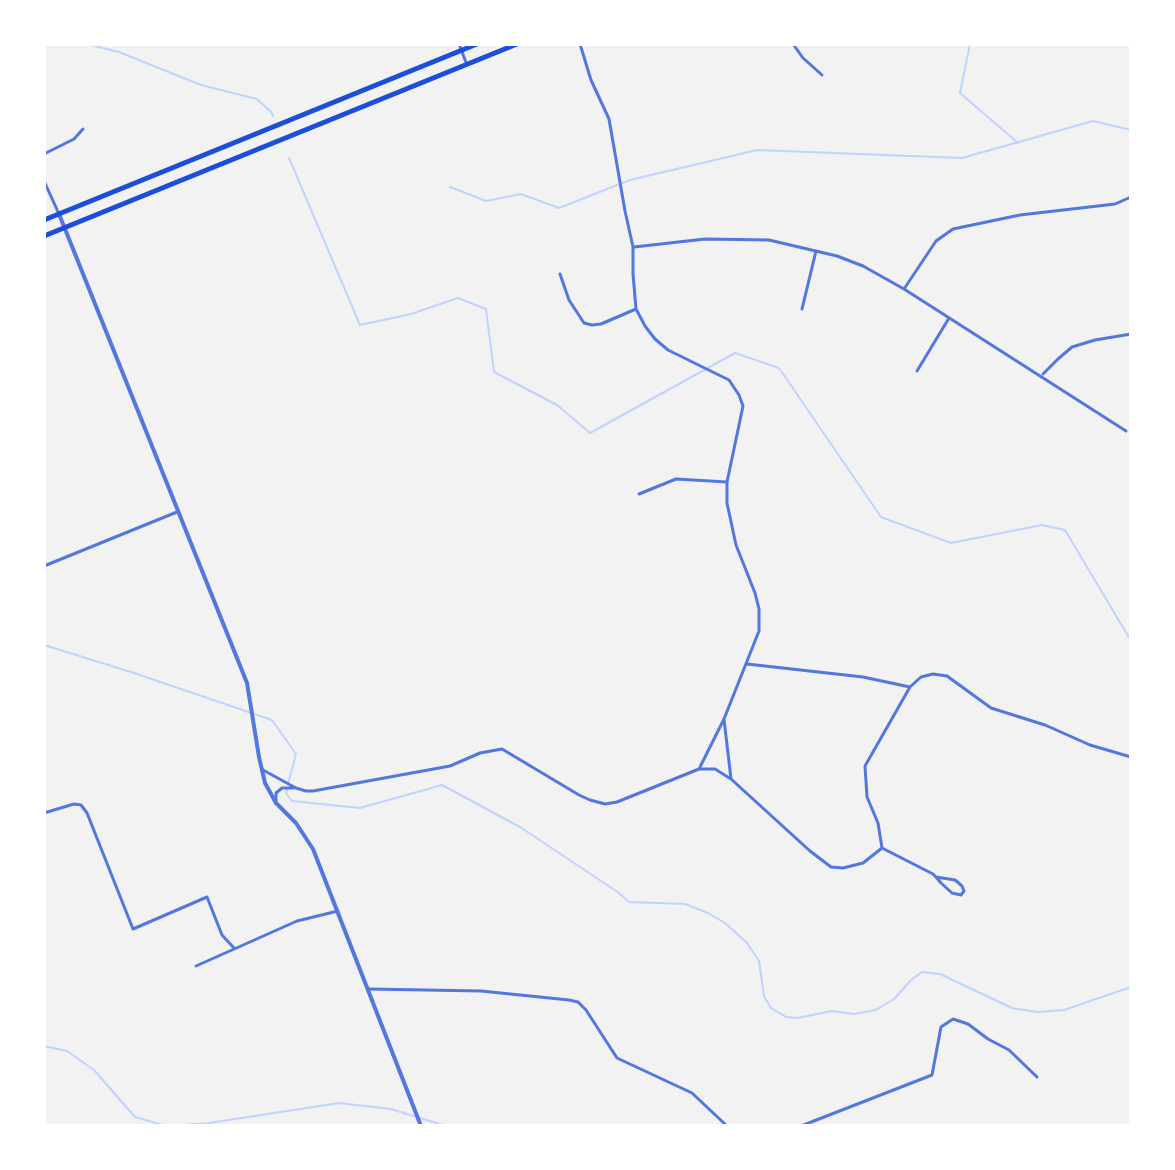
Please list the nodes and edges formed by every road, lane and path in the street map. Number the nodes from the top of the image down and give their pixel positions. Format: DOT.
graph roads {
  1 [pos="477,44"];
  2 [pos="517,44"];
  3 [pos="580,44"];
  4 [pos="793,44"];
  5 [pos="461,47"];
  6 [pos="467,65"];
  7 [pos="822,75"];
  8 [pos="83,129"];
  9 [pos="44,154"];
  10 [pos="44,181"];
  11 [pos="1131,197"];
  12 [pos="59,214"];
  13 [pos="44,220"];
  14 [pos="64,228"];
  15 [pos="44,236"];
  16 [pos="633,247"];
  17 [pos="816,251"];
  18 [pos="560,274"];
  19 [pos="904,289"];
  20 [pos="636,309"];
  21 [pos="802,309"];
  22 [pos="949,318"];
  23 [pos="1131,334"];
  24 [pos="917,371"];
  25 [pos="1042,376"];
  26 [pos="1126,431"];
  27 [pos="727,482"];
  28 [pos="639,494"];
  29 [pos="177,512"];
  30 [pos="45,565"];
  31 [pos="746,664"];
  32 [pos="910,687"];
  33 [pos="724,719"];
  34 [pos="1131,757"];
  35 [pos="699,769"];
  36 [pos="262,770"];
  37 [pos="731,779"];
  38 [pos="298,788"];
  39 [pos="276,802"];
  40 [pos="44,813"];
  41 [pos="882,848"];
  42 [pos="936,877"];
  43 [pos="338,911"];
  44 [pos="234,948"];
  45 [pos="196,966"];
  46 [pos="369,989"];
  47 [pos="1037,1077"];
  48 [pos="421,1126"];
  49 [pos="727,1126"];
  50 [pos="801,1126"];
  1 -- 5 [label="main road"];
  2 -- 6 [label="main road"];
  3 -- 16 [label="street"];
  4 -- 7 [label="street"];
  5 -- 6 [label="street"];
  5 -- 12 [label="main road"];
  6 -- 14 [label="main road"];
  8 -- 9 [label="street"];
  10 -- 12 [label="street"];
  11 -- 19 [label="street"];
  12 -- 13 [label="main road"];
  12 -- 14 [label="street"];
  14 -- 15 [label="main road"];
  14 -- 29 [label="street"];
  16 -- 17 [label="street"];
  16 -- 20 [label="street"];
  17 -- 19 [label="street"];
  17 -- 21 [label="street"];
  18 -- 20 [label="street"];
  19 -- 22 [label="street"];
  20 -- 27 [label="street"];
  22 -- 24 [label="street"];
  22 -- 25 [label="street"];
  23 -- 25 [label="street"];
  25 -- 26 [label="street"];
  27 -- 28 [label="street"];
  27 -- 31 [label="street"];
  29 -- 30 [label="street"];
  29 -- 36 [label="street"];
  31 -- 32 [label="street"];
  31 -- 33 [label="street"];
  32 -- 34 [label="street"];
  32 -- 41 [label="street"];
  33 -- 35 [label="street"];
  33 -- 37 [label="street"];
  35 -- 37 [label="street"];
  35 -- 38 [label="street"];
  36 -- 38 [label="street"];
  36 -- 39 [label="street"];
  37 -- 41 [label="street"];
  38 -- 39 [label="street"];
  39 -- 43 [label="street"];
  40 -- 44 [label="street"];
  41 -- 42 [label="street"];
  42 -- 42 [label="street"];
  43 -- 44 [label="street"];
  43 -- 46 [label="street"];
  44 -- 45 [label="street"];
  46 -- 48 [label="street"];
  46 -- 49 [label="street"];
  47 -- 50 [label="street"];
}
